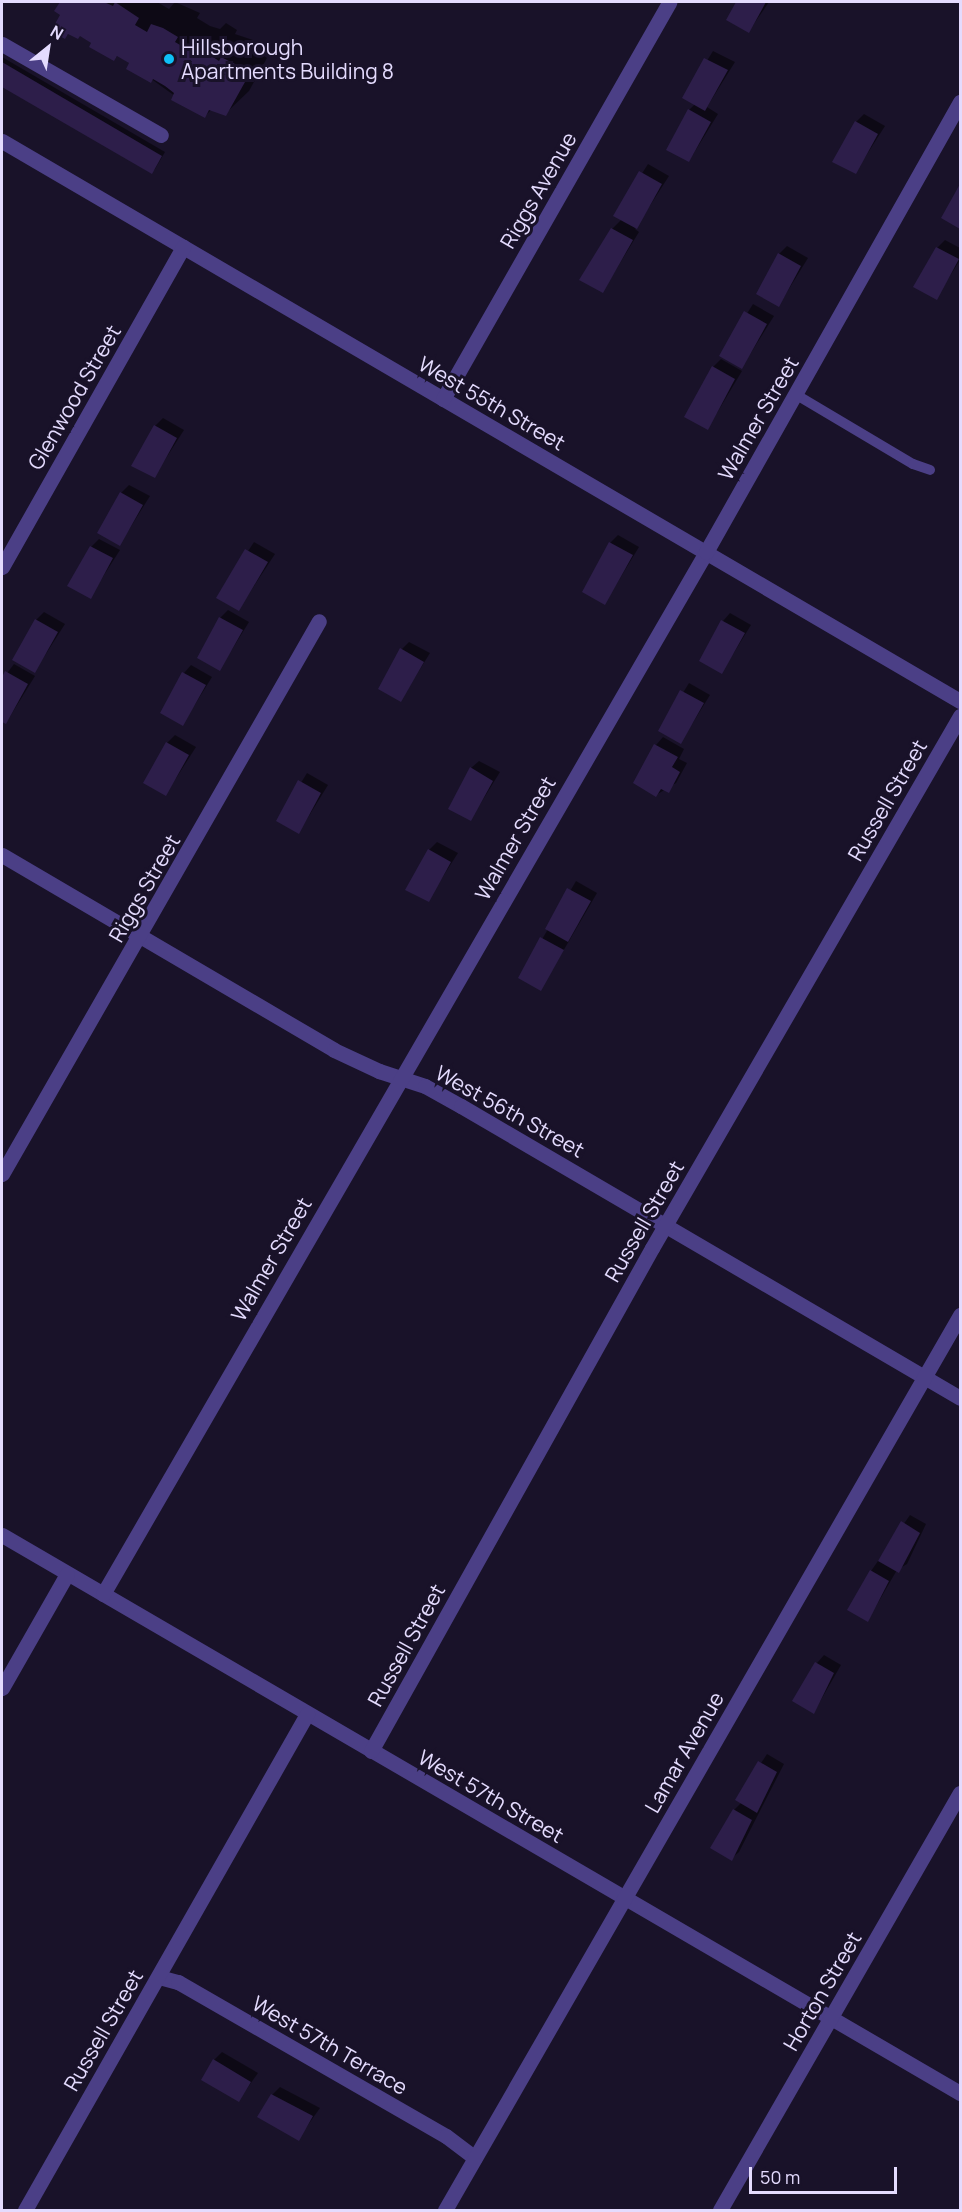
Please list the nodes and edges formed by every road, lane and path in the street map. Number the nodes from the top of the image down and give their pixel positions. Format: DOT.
graph roads {
  1 [pos="669,2"];
  2 [pos="2,44"];
  3 [pos="960,102"];
  4 [pos="161,135"];
  5 [pos="2,141"];
  6 [pos="183,247"];
  7 [pos="795,394"];
  8 [pos="443,399"];
  9 [pos="930,470"];
  10 [pos="706,552"];
  11 [pos="2,567"];
  12 [pos="319,621"];
  13 [pos="960,701"];
  14 [pos="960,716"];
  15 [pos="2,855"];
  16 [pos="140,937"];
  17 [pos="399,1079"];
  18 [pos="2,1174"];
  19 [pos="667,1224"];
  20 [pos="960,1315"];
  21 [pos="924,1377"];
  22 [pos="960,1398"];
  23 [pos="2,1535"];
  24 [pos="67,1574"];
  25 [pos="102,1594"];
  26 [pos="2,1688"];
  27 [pos="307,1714"];
  28 [pos="371,1751"];
  29 [pos="960,1793"];
  30 [pos="624,1897"];
  31 [pos="159,1977"];
  32 [pos="831,2017"];
  33 [pos="960,2092"];
  34 [pos="475,2158"];
  35 [pos="25,2211"];
  36 [pos="445,2211"];
  37 [pos="720,2211"];
  1 -- 8 [label="street, Riggs Avenue"];
  2 -- 4 [label="street"];
  3 -- 7 [label="street, Walmer Street"];
  5 -- 6 [label="street, West 55th Street"];
  6 -- 8 [label="street, West 55th Street"];
  6 -- 11 [label="street, Glenwood Street"];
  7 -- 9 [label="lane"];
  7 -- 10 [label="street, Walmer Street"];
  8 -- 10 [label="street, West 55th Street"];
  10 -- 13 [label="street, West 55th Street"];
  10 -- 17 [label="street, Walmer Street"];
  12 -- 16 [label="street, Riggs Street"];
  14 -- 19 [label="street, Russell Street"];
  15 -- 16 [label="street, West 56th Street"];
  16 -- 17 [label="street, West 56th Street"];
  16 -- 18 [label="street, Riggs Street"];
  17 -- 19 [label="street, West 56th Street"];
  17 -- 25 [label="street, Walmer Street"];
  19 -- 21 [label="street, West 56th Street"];
  19 -- 28 [label="street, Russell Street"];
  20 -- 21 [label="street, Lamar Avenue"];
  21 -- 22 [label="street, West 56th Street"];
  21 -- 30 [label="street, Lamar Avenue"];
  23 -- 24 [label="street, West 57th Street"];
  24 -- 25 [label="street, West 57th Street"];
  24 -- 26 [label="street"];
  25 -- 27 [label="street, West 57th Street"];
  27 -- 28 [label="street, West 57th Street"];
  27 -- 31 [label="street, Russell Street"];
  28 -- 30 [label="street, West 57th Street"];
  29 -- 32 [label="street, Horton Street"];
  30 -- 32 [label="street, West 57th Street"];
  30 -- 34 [label="street, Lamar Avenue"];
  31 -- 34 [label="street, West 57th Terrace"];
  31 -- 35 [label="street, Russell Street"];
  32 -- 33 [label="street, West 57th Street"];
  32 -- 37 [label="street, Horton Street"];
  34 -- 36 [label="street, Lamar Avenue"];
}
